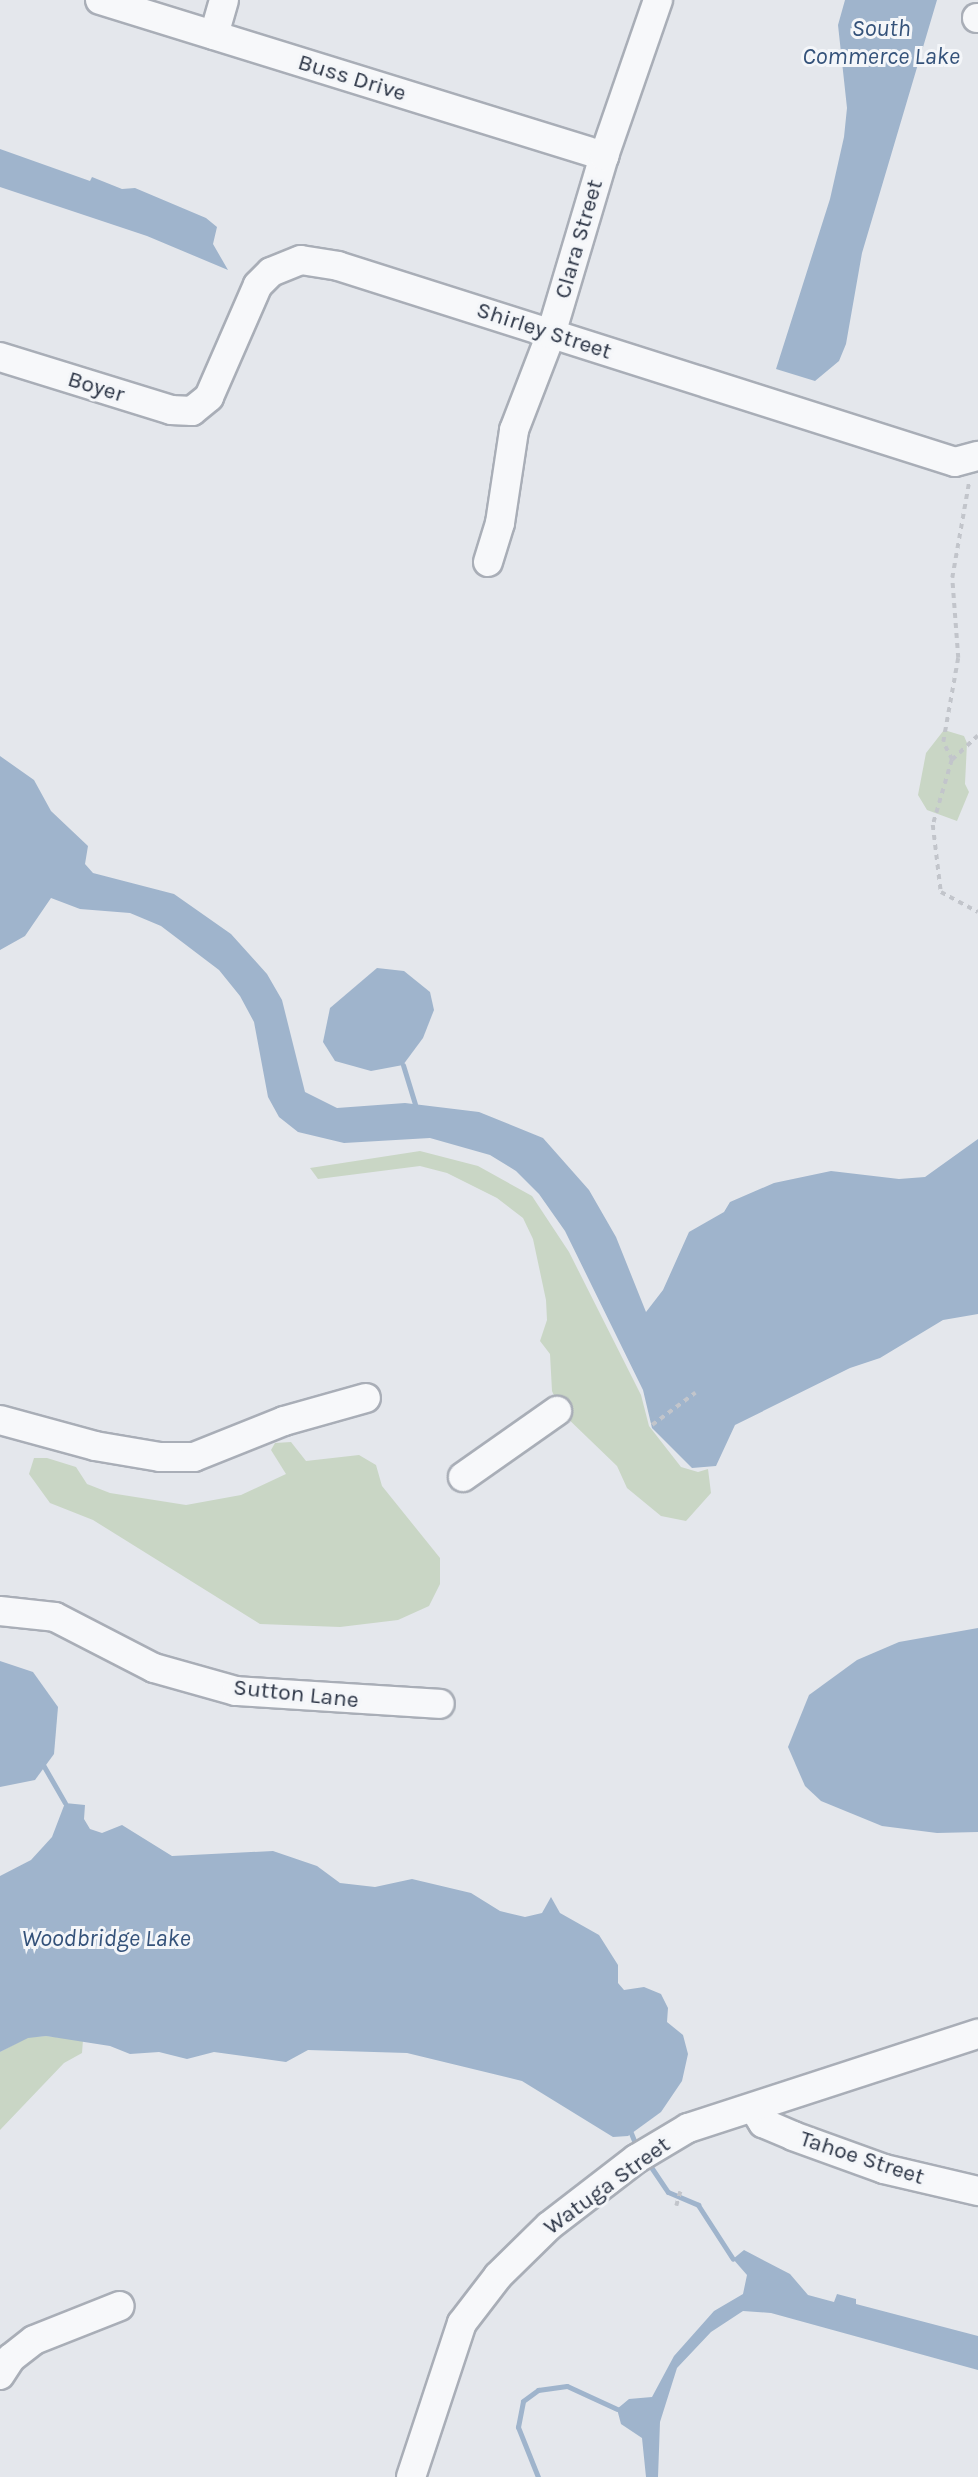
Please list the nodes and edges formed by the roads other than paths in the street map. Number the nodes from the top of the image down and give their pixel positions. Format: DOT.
graph roads {
  1 [pos="100,0"];
  2 [pos="224,0"];
  3 [pos="659,0"];
  4 [pos="214,35"];
  5 [pos="604,156"];
  6 [pos="551,334"];
  7 [pos="0,357"];
  8 [pos="192,411"];
  9 [pos="971,459"];
  10 [pos="488,562"];
  11 [pos="366,1398"];
  12 [pos="557,1411"];
  13 [pos="0,1420"];
  14 [pos="463,1477"];
  15 [pos="0,1611"];
  16 [pos="440,1704"];
  17 [pos="978,2034"];
  18 [pos="754,2109"];
  19 [pos="978,2191"];
  20 [pos="120,2306"];
  21 [pos="0,2375"];
  22 [pos="411,2477"];
  1 -- 4 [label="street, Buss Drive"];
  2 -- 4 [label="street"];
  3 -- 5 [label="street, Clara Street"];
  4 -- 5 [label="street, Buss Drive"];
  5 -- 6 [label="street, Clara Street"];
  6 -- 8 [label="street, Shirley Street"];
  6 -- 9 [label="street, Shirley Street"];
  6 -- 10 [label="street, Clara Street"];
  7 -- 8 [label="street, Boyer"];
  11 -- 13 [label="street"];
  12 -- 14 [label="street"];
  15 -- 16 [label="street, Sutton Lane"];
  17 -- 18 [label="street, Watuga Street"];
  18 -- 19 [label="street, Tahoe Street"];
  18 -- 22 [label="street, Watuga Street"];
  20 -- 21 [label="street"];
}
